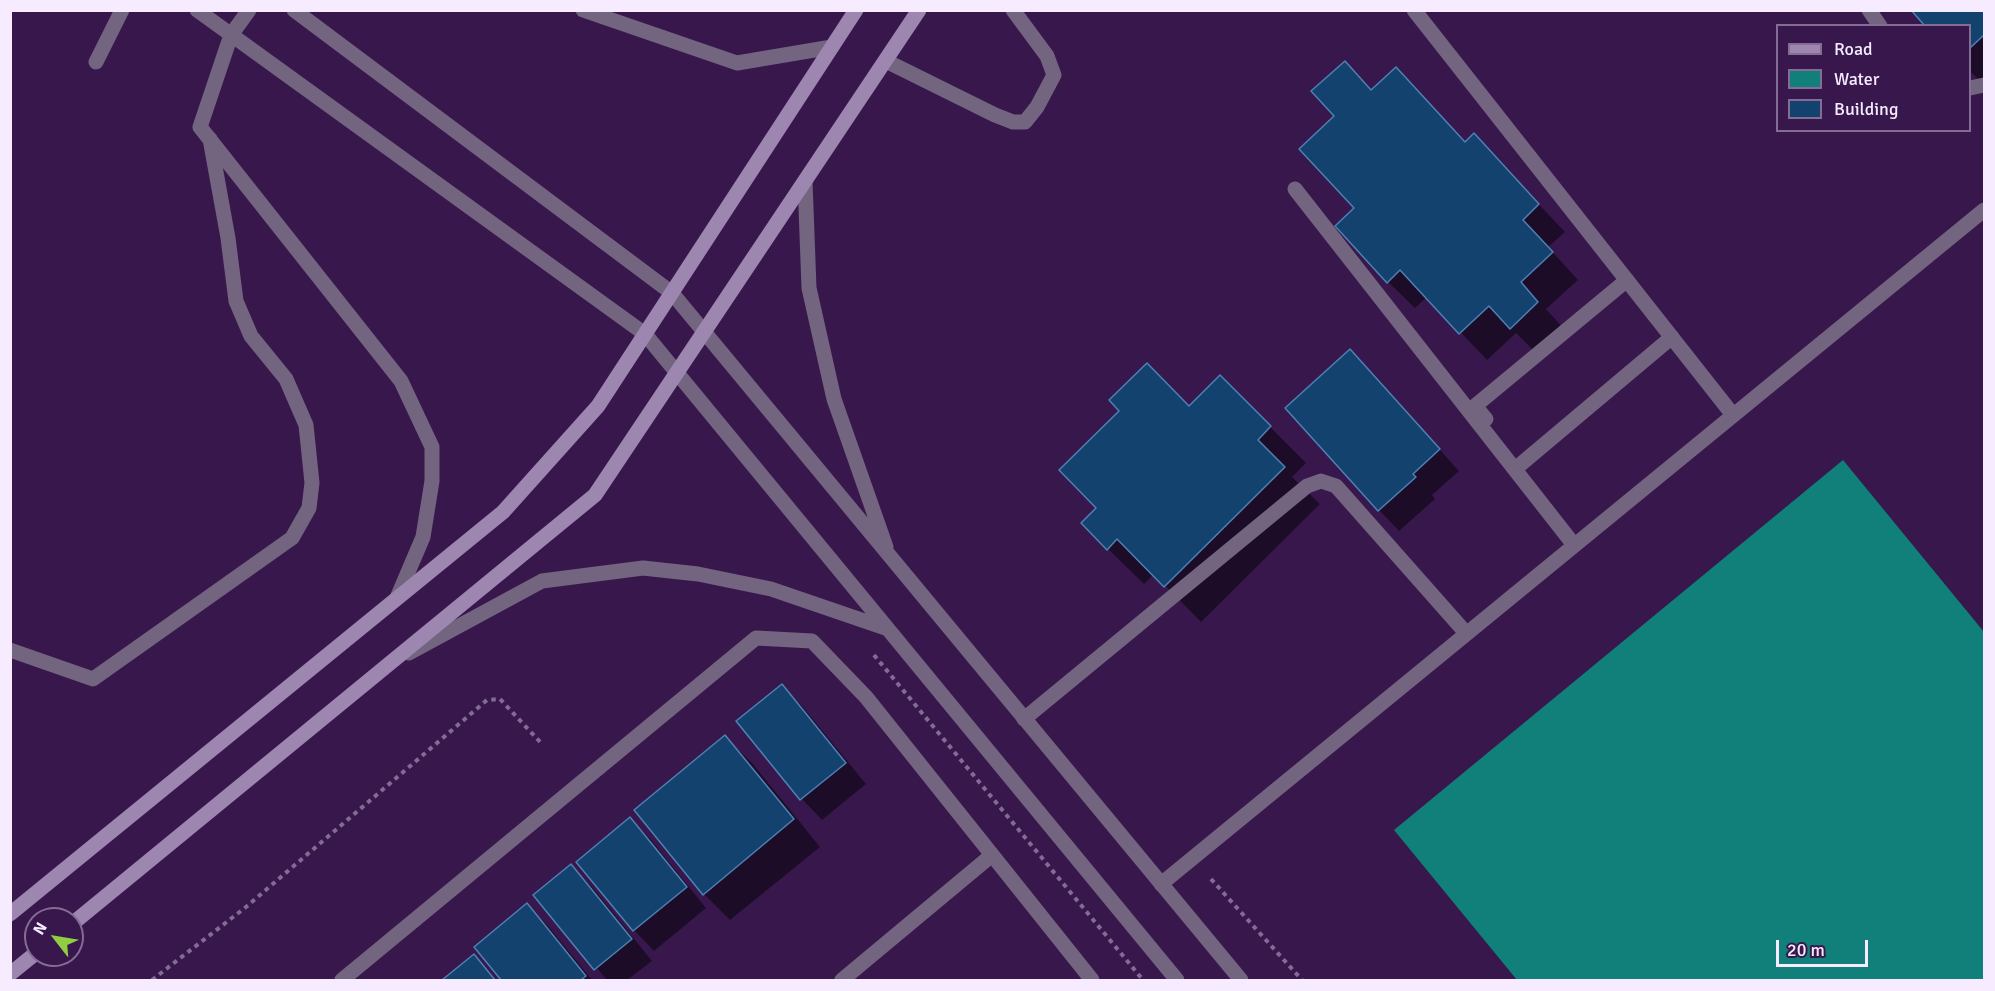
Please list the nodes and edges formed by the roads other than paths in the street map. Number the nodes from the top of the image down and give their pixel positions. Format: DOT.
graph roads {
  1 [pos="122,10"];
  2 [pos="197,10"];
  3 [pos="249,10"];
  4 [pos="294,10"];
  5 [pos="583,10"];
  6 [pos="856,10"];
  7 [pos="919,10"];
  8 [pos="1013,10"];
  9 [pos="1414,10"];
  10 [pos="1869,10"];
  11 [pos="1879,24"];
  12 [pos="231,35"];
  13 [pos="832,47"];
  14 [pos="886,61"];
  15 [pos="96,62"];
  16 [pos="210,139"];
  17 [pos="805,181"];
  18 [pos="1295,189"];
  19 [pos="1984,210"];
  20 [pos="1627,280"];
  21 [pos="672,293"];
  22 [pos="704,332"];
  23 [pos="645,334"];
  24 [pos="1672,338"];
  25 [pos="677,373"];
  26 [pos="1733,415"];
  27 [pos="1521,464"];
  28 [pos="1578,542"];
  29 [pos="890,557"];
  30 [pos="397,598"];
  31 [pos="888,629"];
  32 [pos="1466,633"];
  33 [pos="10,650"];
  34 [pos="395,660"];
  35 [pos="1024,719"];
  36 [pos="992,855"];
  37 [pos="1161,884"];
  38 [pos="10,914"];
  39 [pos="84,914"];
  40 [pos="24,963"];
  41 [pos="10,974"];
  42 [pos="342,981"];
  43 [pos="842,981"];
  44 [pos="1092,981"];
  45 [pos="1177,981"];
  46 [pos="1240,981"];
  1 -- 15 [label="street"];
  2 -- 12 [label="street"];
  3 -- 12 [label="street"];
  4 -- 21 [label="street"];
  5 -- 13 [label="street"];
  6 -- 13 [label="main road"];
  7 -- 14 [label="main road"];
  8 -- 14 [label="street"];
  9 -- 20 [label="street"];
  10 -- 11 [label="street"];
  12 -- 16 [label="street"];
  12 -- 23 [label="street"];
  13 -- 21 [label="main road"];
  14 -- 17 [label="main road"];
  16 -- 30 [label="street"];
  16 -- 33 [label="street"];
  17 -- 22 [label="main road"];
  17 -- 29 [label="street"];
  18 -- 28 [label="street"];
  19 -- 26 [label="street"];
  20 -- 24 [label="street"];
  20 -- 27 [label="street"];
  21 -- 22 [label="street"];
  21 -- 23 [label="main road"];
  22 -- 25 [label="main road"];
  22 -- 29 [label="street"];
  23 -- 25 [label="street"];
  23 -- 30 [label="main road"];
  24 -- 26 [label="street"];
  24 -- 27 [label="street"];
  25 -- 31 [label="street"];
  25 -- 34 [label="main road"];
  26 -- 28 [label="street"];
  27 -- 28 [label="street"];
  28 -- 32 [label="street"];
  29 -- 35 [label="street"];
  30 -- 38 [label="main road"];
  31 -- 34 [label="street"];
  31 -- 45 [label="street"];
  32 -- 35 [label="street"];
  32 -- 37 [label="street"];
  34 -- 39 [label="main road"];
  35 -- 37 [label="street"];
  36 -- 42 [label="street"];
  36 -- 43 [label="street"];
  36 -- 44 [label="street"];
  37 -- 46 [label="street"];
  40 -- 41 [label="main road"];
}
